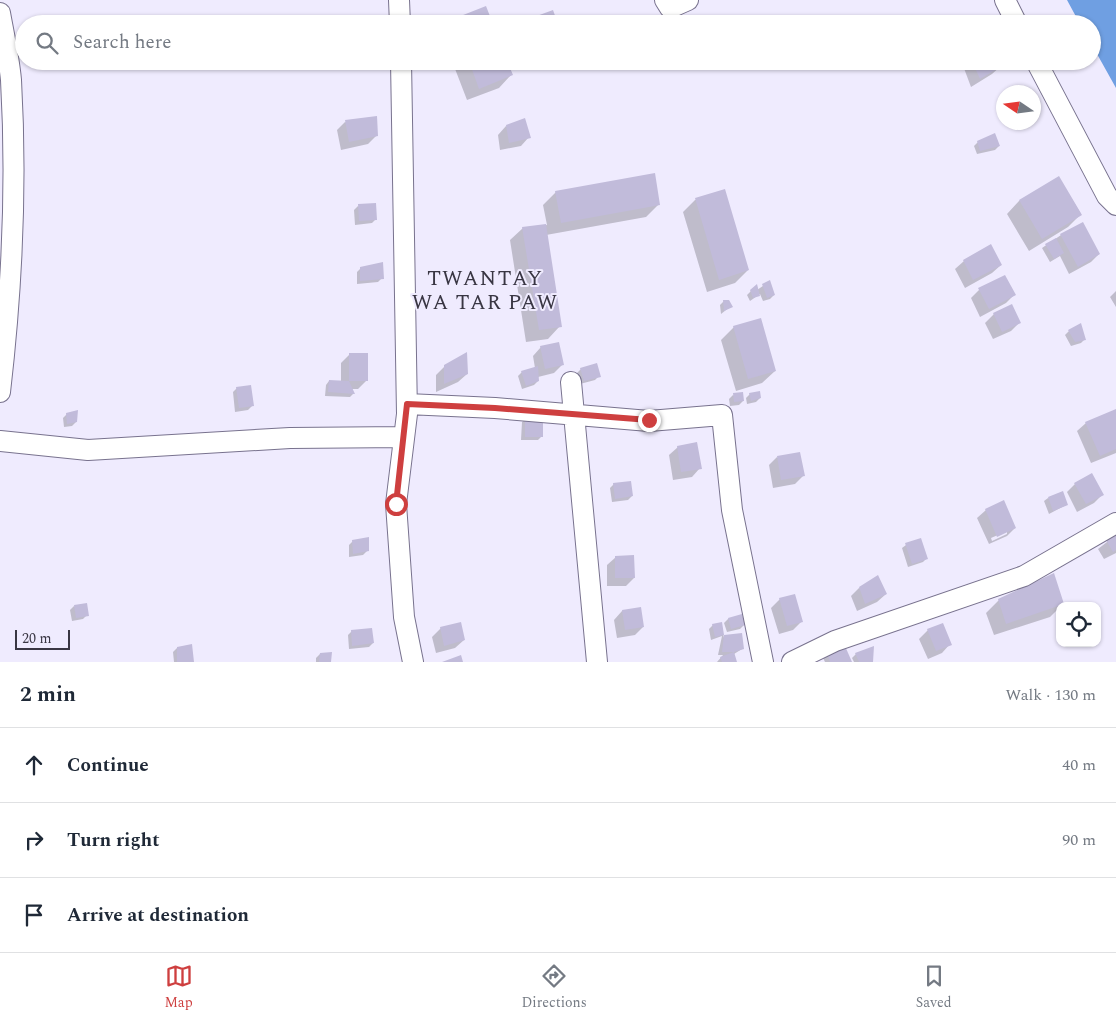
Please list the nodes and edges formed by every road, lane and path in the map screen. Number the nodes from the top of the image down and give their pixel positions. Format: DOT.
graph roads {
  1 [pos="400,0"];
  2 [pos="665,0"];
  3 [pos="688,0"];
  4 [pos="1005,0"];
  5 [pos="0,13"];
  6 [pos="400,15"];
  7 [pos="1013,15"];
  8 [pos="401,70"];
  9 [pos="1041,70"];
  10 [pos="1116,205"];
  11 [pos="571,382"];
  12 [pos="0,392"];
  13 [pos="407,404"];
  14 [pos="573,414"];
  15 [pos="404,437"];
  16 [pos="0,441"];
  17 [pos="1116,523"];
  18 [pos="413,662"];
  19 [pos="597,662"];
  20 [pos="763,662"];
  21 [pos="792,662"];
  1 -- 6 [label="street"];
  2 -- 3 [label="street"];
  4 -- 7 [label="street"];
  5 -- 12 [label="street"];
  8 -- 13 [label="street"];
  9 -- 10 [label="street"];
  11 -- 14 [label="street"];
  13 -- 14 [label="street"];
  13 -- 15 [label="street"];
  14 -- 19 [label="street"];
  14 -- 20 [label="street"];
  15 -- 16 [label="street"];
  15 -- 18 [label="street"];
  17 -- 21 [label="street"];
}
